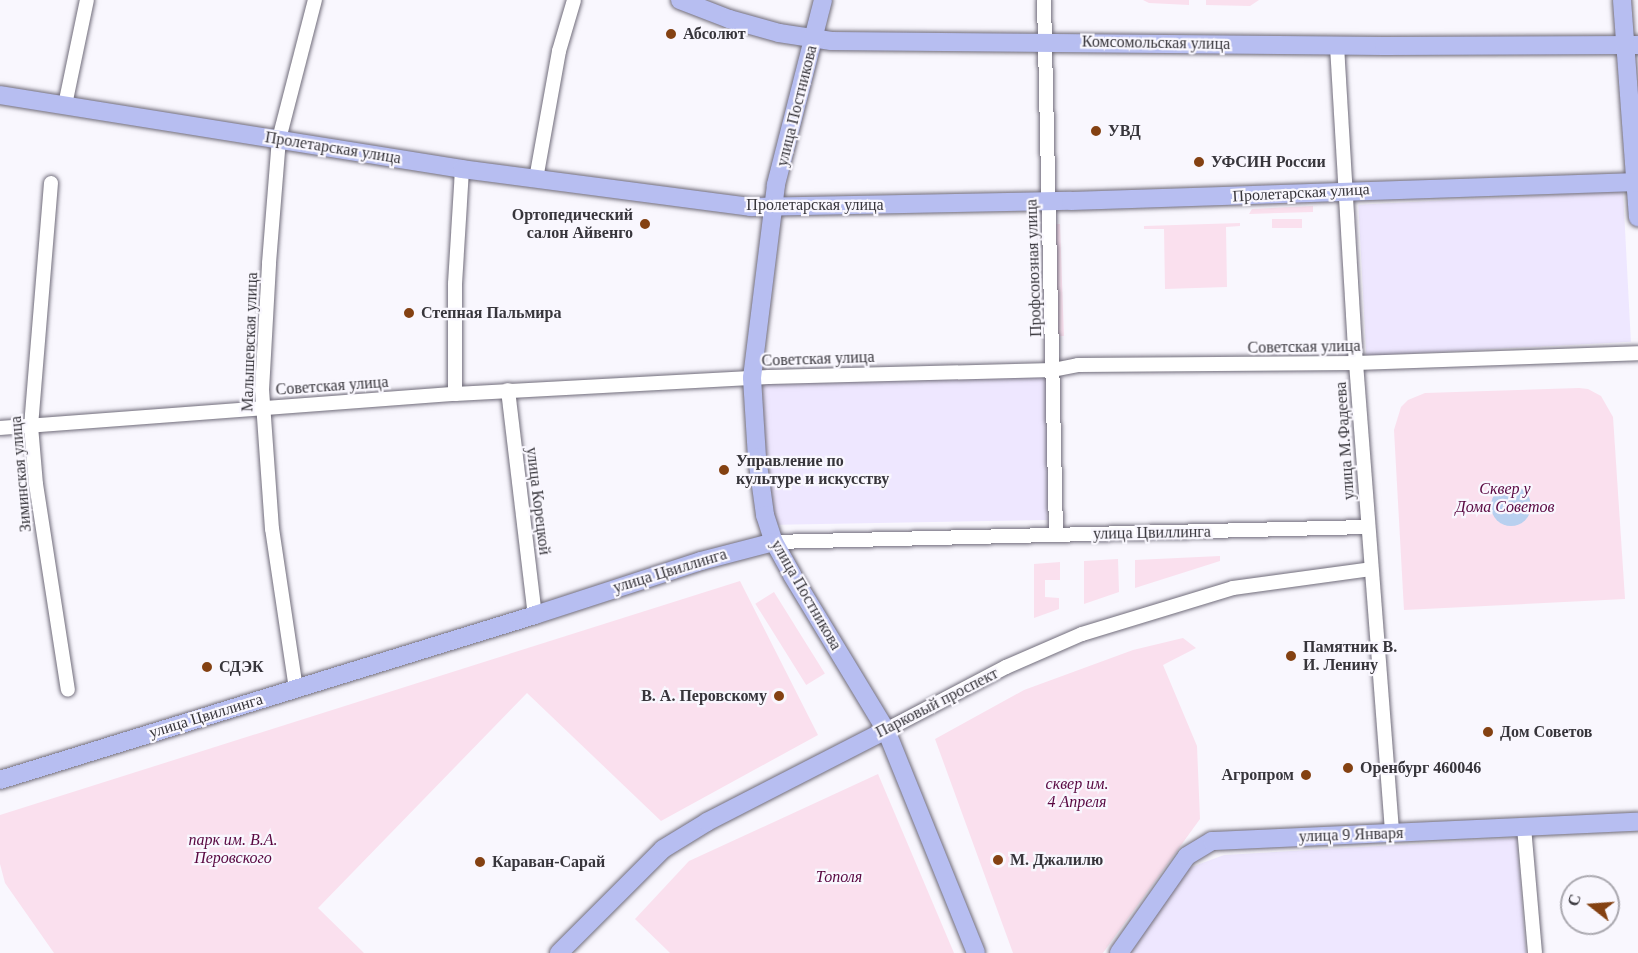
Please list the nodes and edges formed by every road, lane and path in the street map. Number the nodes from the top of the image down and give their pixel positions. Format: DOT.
graph roads {
  1 [pos="87,0"];
  2 [pos="315,0"];
  3 [pos="574,0"];
  4 [pos="680,0"];
  5 [pos="823,0"];
  6 [pos="1044,0"];
  7 [pos="1622,0"];
  8 [pos="814,39"];
  9 [pos="1044,42"];
  10 [pos="1632,45"];
  11 [pos="1337,46"];
  12 [pos="0,95"];
  13 [pos="65,105"];
  14 [pos="279,139"];
  15 [pos="462,169"];
  16 [pos="536,179"];
  17 [pos="1637,182"];
  18 [pos="51,183"];
  19 [pos="1345,190"];
  20 [pos="1048,201"];
  21 [pos="772,208"];
  22 [pos="1638,217"];
  23 [pos="1638,353"];
  24 [pos="1356,363"];
  25 [pos="1053,369"];
  26 [pos="752,378"];
  27 [pos="508,390"];
  28 [pos="455,394"];
  29 [pos="263,408"];
  30 [pos="31,426"];
  31 [pos="0,428"];
  32 [pos="1367,527"];
  33 [pos="1056,534"];
  34 [pos="774,542"];
  35 [pos="1371,569"];
  36 [pos="535,615"];
  37 [pos="296,689"];
  38 [pos="68,690"];
  39 [pos="886,730"];
  40 [pos="0,780"];
  41 [pos="1638,822"];
  42 [pos="1524,827"];
  43 [pos="1392,834"];
  44 [pos="559,953"];
  45 [pos="976,953"];
  46 [pos="1119,953"];
  47 [pos="1535,953"];
  1 -- 13 [label="street"];
  2 -- 14 [label="street, Малышевская улица"];
  3 -- 16 [label="street"];
  4 -- 8 [label="main road, Комсомольская улица"];
  5 -- 8 [label="main road, улица Постникова"];
  6 -- 9 [label="street, Профсоюзная улица"];
  7 -- 10 [label="main road"];
  8 -- 9 [label="main road, Комсомольская улица"];
  8 -- 21 [label="main road, улица Постникова"];
  9 -- 11 [label="main road, Комсомольская улица"];
  9 -- 20 [label="street, Профсоюзная улица"];
  10 -- 11 [label="main road, Комсомольская улица"];
  10 -- 17 [label="main road"];
  11 -- 19 [label="street, улица М.Фадеева"];
  12 -- 13 [label="main road, Пролетарская улица"];
  13 -- 14 [label="main road, Пролетарская улица"];
  14 -- 15 [label="main road, Пролетарская улица"];
  14 -- 29 [label="street, Малышевская улица"];
  15 -- 16 [label="main road, Пролетарская улица"];
  15 -- 28 [label="street"];
  16 -- 21 [label="main road, Пролетарская улица"];
  17 -- 19 [label="main road, Пролетарская улица"];
  17 -- 22 [label="main road"];
  18 -- 30 [label="street, Зиминская улица"];
  19 -- 20 [label="main road, Пролетарская улица"];
  19 -- 24 [label="street, улица М.Фадеева"];
  20 -- 21 [label="main road, Пролетарская улица"];
  20 -- 25 [label="street, Профсоюзная улица"];
  21 -- 26 [label="main road, улица Постникова"];
  23 -- 24 [label="street, Советская улица"];
  24 -- 25 [label="street, Советская улица"];
  24 -- 32 [label="street, улица М.Фадеева"];
  25 -- 26 [label="street, Советская улица"];
  25 -- 33 [label="street, Профсоюзная улица"];
  26 -- 27 [label="street, Советская улица"];
  26 -- 34 [label="main road, улица Постникова"];
  27 -- 28 [label="street, Советская улица"];
  27 -- 36 [label="street, улица Корецкой"];
  28 -- 29 [label="street, Советская улица"];
  29 -- 30 [label="street, Советская улица"];
  29 -- 37 [label="street, Малышевская улица"];
  30 -- 31 [label="street, Советская улица"];
  30 -- 38 [label="street, Зиминская улица"];
  32 -- 33 [label="street, улица Цвиллинга"];
  32 -- 35 [label="street, улица М.Фадеева"];
  33 -- 34 [label="street, улица Цвиллинга"];
  34 -- 36 [label="main road, улица Цвиллинга"];
  34 -- 39 [label="main road, улица Постникова"];
  35 -- 39 [label="street, Парковый проспект"];
  35 -- 43 [label="street, улица М.Фадеева"];
  36 -- 37 [label="main road, улица Цвиллинга"];
  37 -- 40 [label="main road, улица Цвиллинга"];
  39 -- 44 [label="main road, Парковый проспект"];
  39 -- 45 [label="main road, улица Постникова"];
  41 -- 42 [label="main road, улица 9 Января"];
  42 -- 43 [label="main road, улица 9 Января"];
  42 -- 47 [label="street"];
  43 -- 46 [label="main road, улица 9 Января"];
}
